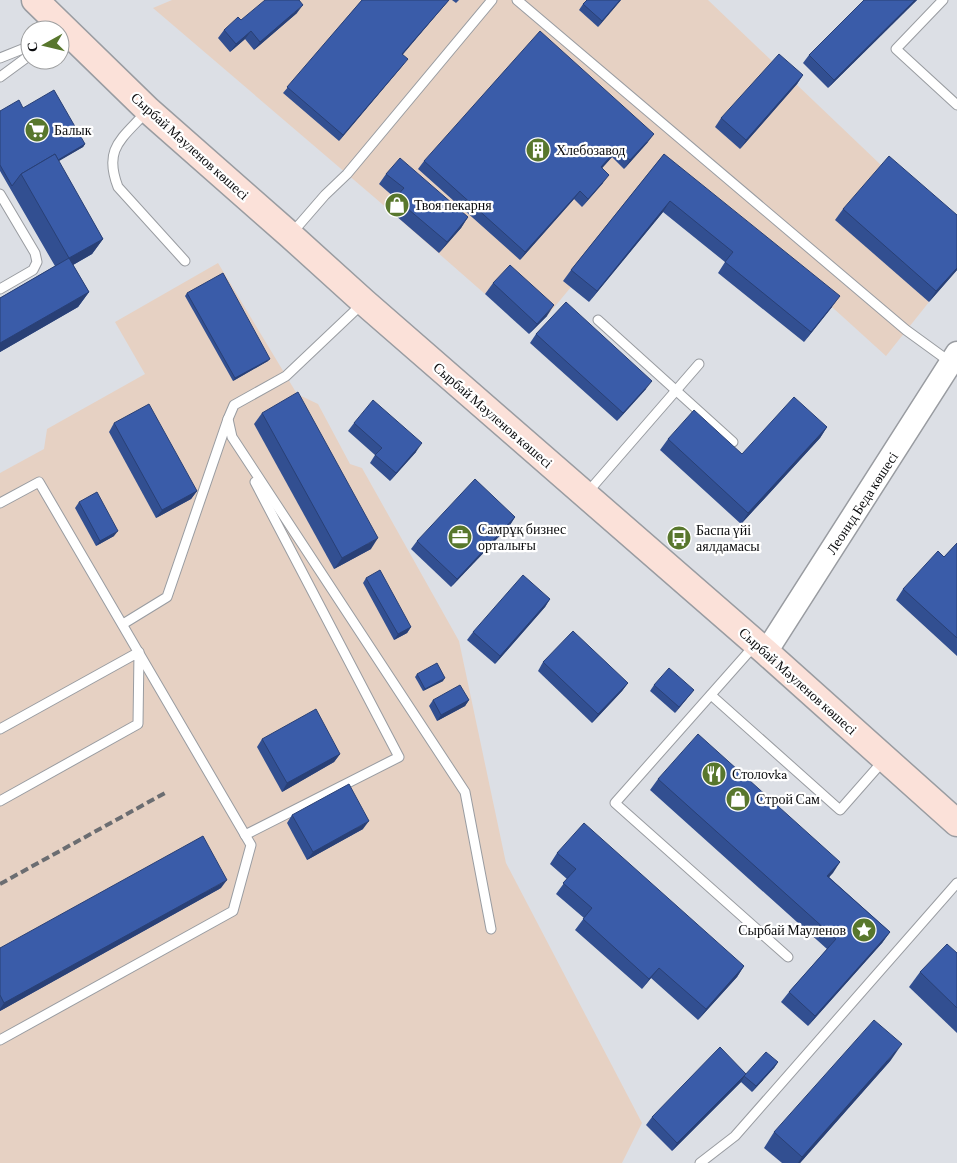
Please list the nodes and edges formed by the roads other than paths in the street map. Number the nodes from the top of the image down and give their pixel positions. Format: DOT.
graph roads {
  1 [pos="35,0"];
  2 [pos="492,0"];
  3 [pos="517,0"];
  4 [pos="943,0"];
  5 [pos="52,20"];
  6 [pos="70,38"];
  7 [pos="20,50"];
  8 [pos="0,58"];
  9 [pos="20,63"];
  10 [pos="0,77"];
  11 [pos="957,105"];
  12 [pos="148,110"];
  13 [pos="0,194"];
  14 [pos="290,235"];
  15 [pos="185,261"];
  16 [pos="0,289"];
  17 [pos="364,302"];
  18 [pos="598,320"];
  19 [pos="955,357"];
  20 [pos="699,364"];
  21 [pos="676,391"];
  22 [pos="228,419"];
  23 [pos="232,437"];
  24 [pos="733,442"];
  25 [pos="585,495"];
  26 [pos="0,503"];
  27 [pos="123,624"];
  28 [pos="761,648"];
  29 [pos="139,652"];
  30 [pos="711,695"];
  31 [pos="0,729"];
  32 [pos="885,759"];
  33 [pos="0,801"];
  34 [pos="957,823"];
  35 [pos="245,835"];
  36 [pos="957,884"];
  37 [pos="491,929"];
  38 [pos="788,958"];
  39 [pos="0,1040"];
  40 [pos="700,1163"];
  1 -- 5 [label="main road, Сырбай Мәуленов көшесі"];
  2 -- 14 [label="lane"];
  3 -- 19 [label="lane"];
  4 -- 11 [label="lane"];
  6 -- 12 [label="main road, Сырбай Мәуленов көшесі"];
  7 -- 8 [label="lane"];
  9 -- 10 [label="lane"];
  12 -- 14 [label="main road, Сырбай Мәуленов көшесі"];
  12 -- 15 [label="lane"];
  13 -- 16 [label="lane"];
  14 -- 17 [label="main road, Сырбай Мәуленов көшесі"];
  17 -- 22 [label="lane"];
  17 -- 25 [label="main road, Сырбай Мәуленов көшесі"];
  18 -- 21 [label="lane"];
  19 -- 28 [label="street, Леонид Беда көшесі"];
  20 -- 21 [label="lane"];
  21 -- 24 [label="lane"];
  21 -- 25 [label="lane"];
  22 -- 23 [label="lane"];
  22 -- 27 [label="lane"];
  23 -- 35 [label="lane"];
  23 -- 37 [label="lane"];
  25 -- 28 [label="main road, Сырбай Мәуленов көшесі"];
  26 -- 27 [label="lane"];
  27 -- 29 [label="lane"];
  28 -- 30 [label="lane"];
  28 -- 32 [label="main road, Сырбай Мәуленов көшесі"];
  29 -- 31 [label="lane"];
  29 -- 33 [label="lane"];
  29 -- 35 [label="lane"];
  30 -- 32 [label="lane"];
  30 -- 38 [label="lane"];
  32 -- 34 [label="main road, Сырбай Мәуленов көшесі"];
  35 -- 39 [label="lane"];
  36 -- 40 [label="lane"];
}
